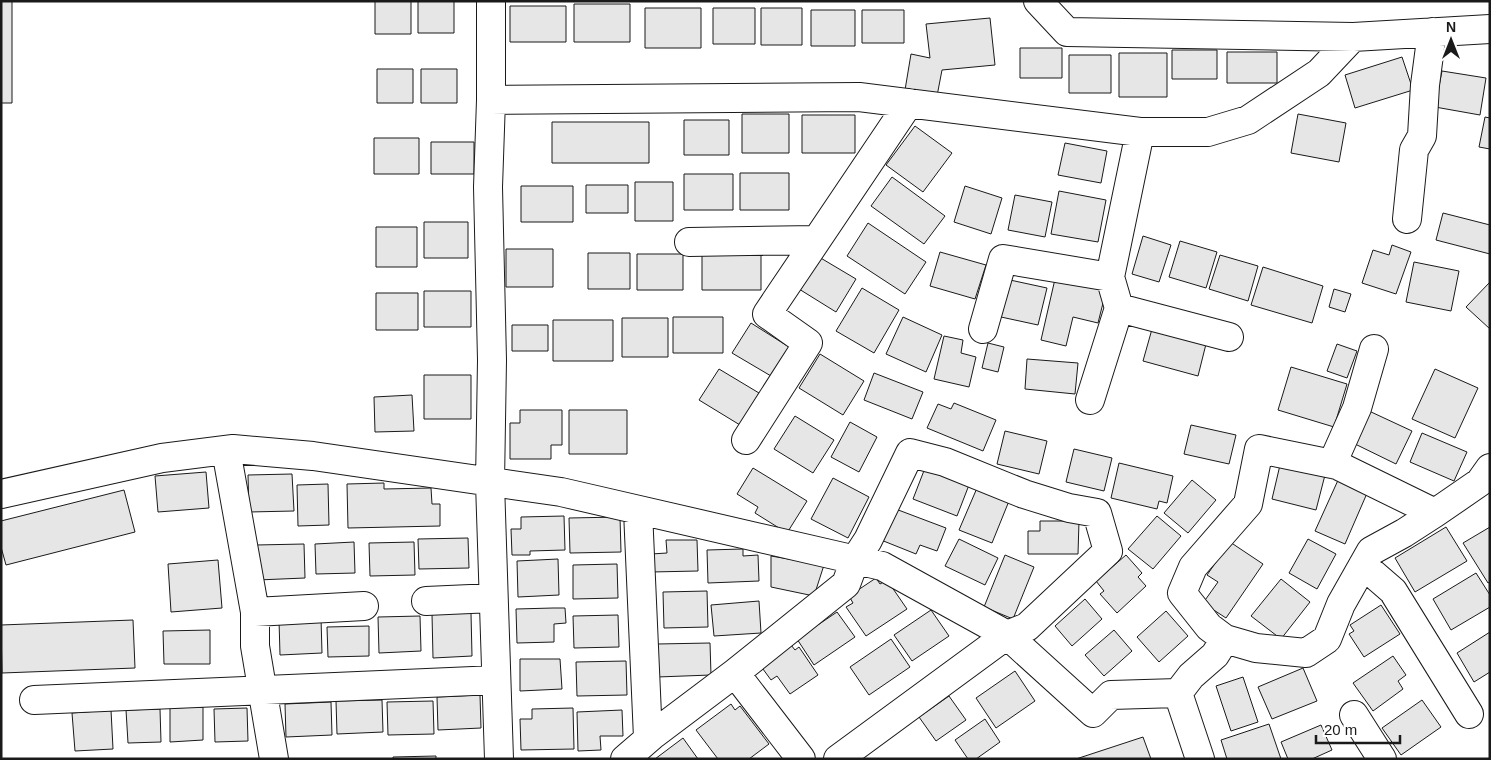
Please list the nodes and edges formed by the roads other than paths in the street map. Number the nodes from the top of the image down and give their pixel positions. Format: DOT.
graph roads {
  1 [pos="491,1"];
  2 [pos="1038,1"];
  3 [pos="1490,28"];
  4 [pos="1432,32"];
  5 [pos="1352,37"];
  6 [pos="491,100"];
  7 [pos="909,103"];
  8 [pos="1140,132"];
  9 [pos="1407,219"];
  10 [pos="816,240"];
  11 [pos="689,242"];
  12 [pos="1110,277"];
  13 [pos="1119,308"];
  14 [pos="983,329"];
  15 [pos="1229,337"];
  16 [pos="1374,349"];
  17 [pos="1090,400"];
  18 [pos="746,440"];
  19 [pos="226,450"];
  20 [pos="1332,464"];
  21 [pos="1490,468"];
  22 [pos="490,483"];
  23 [pos="1,494"];
  24 [pos="638,511"];
  25 [pos="1435,513"];
  26 [pos="855,560"];
  27 [pos="1363,565"];
  28 [pos="493,598"];
  29 [pos="426,601"];
  30 [pos="364,606"];
  31 [pos="255,612"];
  32 [pos="1007,636"];
  33 [pos="1225,639"];
  34 [pos="735,673"];
  35 [pos="496,680"];
  36 [pos="263,690"];
  37 [pos="1178,693"];
  38 [pos="34,700"];
  39 [pos="1469,714"];
  40 [pos="1354,715"];
  41 [pos="648,738"];
  42 [pos="274,759"];
  43 [pos="499,759"];
  44 [pos="625,759"];
  45 [pos="801,759"];
  46 [pos="838,759"];
  47 [pos="1200,759"];
  48 [pos="1382,759"];
  1 -- 6 [label="street"];
  2 -- 5 [label="street"];
  3 -- 4 [label="street"];
  4 -- 5 [label="street"];
  4 -- 9 [label="street"];
  5 -- 8 [label="street"];
  6 -- 7 [label="street"];
  6 -- 22 [label="street"];
  7 -- 8 [label="street"];
  7 -- 10 [label="street"];
  8 -- 12 [label="street"];
  10 -- 11 [label="street"];
  10 -- 18 [label="street"];
  12 -- 13 [label="street"];
  12 -- 14 [label="street"];
  13 -- 15 [label="street"];
  13 -- 17 [label="street"];
  16 -- 20 [label="street"];
  19 -- 22 [label="street"];
  19 -- 23 [label="street"];
  19 -- 31 [label="street"];
  20 -- 25 [label="street"];
  20 -- 33 [label="street"];
  21 -- 25 [label="street"];
  22 -- 24 [label="street"];
  22 -- 28 [label="street"];
  24 -- 26 [label="street"];
  24 -- 41 [label="street"];
  25 -- 27 [label="street"];
  26 -- 32 [label="street"];
  26 -- 32 [label="street"];
  26 -- 34 [label="street"];
  27 -- 33 [label="street"];
  27 -- 39 [label="street"];
  28 -- 29 [label="street"];
  28 -- 35 [label="street"];
  30 -- 31 [label="street"];
  31 -- 36 [label="street"];
  32 -- 37 [label="street"];
  32 -- 46 [label="street"];
  33 -- 37 [label="street"];
  34 -- 41 [label="street"];
  34 -- 45 [label="street"];
  35 -- 36 [label="street"];
  35 -- 43 [label="street"];
  36 -- 38 [label="street"];
  36 -- 42 [label="street"];
  37 -- 47 [label="street"];
  40 -- 48 [label="street"];
  41 -- 44 [label="street"];
}
